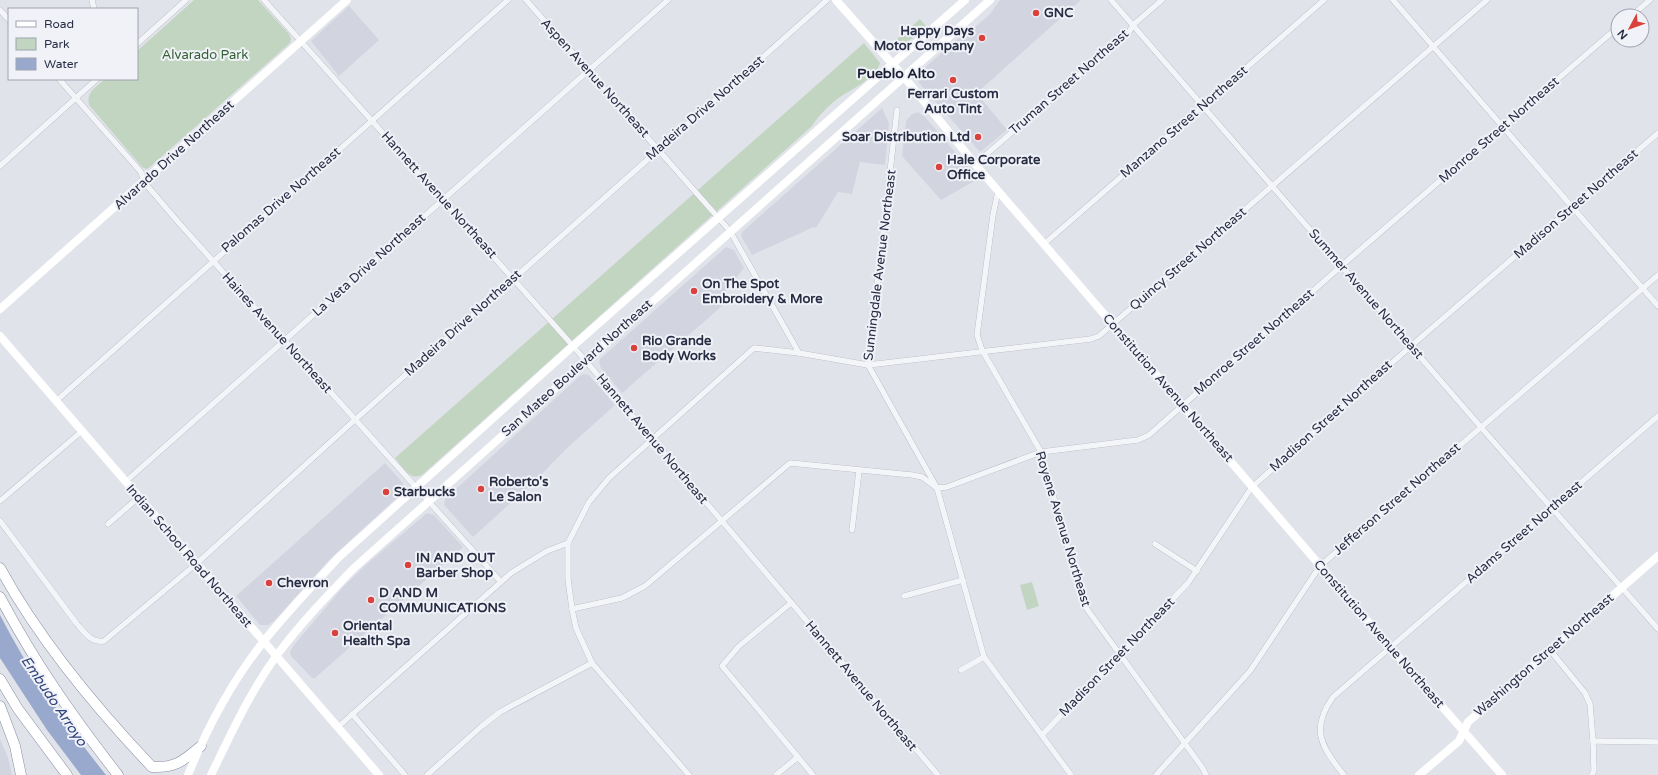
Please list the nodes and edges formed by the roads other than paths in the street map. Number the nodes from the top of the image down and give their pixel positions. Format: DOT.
graph roads {
  1 [pos="186,0"];
  2 [pos="264,0"];
  3 [pos="347,0"];
  4 [pos="508,0"];
  5 [pos="526,0"];
  6 [pos="668,0"];
  7 [pos="827,0"];
  8 [pos="836,0"];
  9 [pos="964,0"];
  10 [pos="990,0"];
  11 [pos="1111,0"];
  12 [pos="1162,0"];
  13 [pos="1324,0"];
  14 [pos="1393,0"];
  15 [pos="1487,0"];
  16 [pos="1650,0"];
  17 [pos="1640,8"];
  18 [pos="0,10"];
  19 [pos="8,19"];
  20 [pos="1133,25"];
  21 [pos="1610,34"];
  22 [pos="301,41"];
  23 [pos="138,43"];
  24 [pos="1433,47"];
  25 [pos="893,64"];
  26 [pos="588,71"];
  27 [pos="904,77"];
  28 [pos="60,80"];
  29 [pos="97,80"];
  30 [pos="76,99"];
  31 [pos="1202,105"];
  32 [pos="897,110"];
  33 [pos="372,120"];
  34 [pos="1503,127"];
  35 [pos="1658,133"];
  36 [pos="658,149"];
  37 [pos="976,164"];
  38 [pos="0,166"];
  39 [pos="144,182"];
  40 [pos="1272,186"];
  41 [pos="998,191"];
  42 [pos="443,199"];
  43 [pos="1572,207"];
  44 [pos="718,218"];
  45 [pos="730,231"];
  46 [pos="1044,244"];
  47 [pos="213,261"];
  48 [pos="1341,266"];
  49 [pos="1658,275"];
  50 [pos="514,278"];
  51 [pos="1643,288"];
  52 [pos="1658,306"];
  53 [pos="0,309"];
  54 [pos="1113,325"];
  55 [pos="0,336"];
  56 [pos="284,341"];
  57 [pos="573,346"];
  58 [pos="1411,346"];
  59 [pos="982,350"];
  60 [pos="799,353"];
  61 [pos="585,360"];
  62 [pos="868,365"];
  63 [pos="56,401"];
  64 [pos="1183,405"];
  65 [pos="1658,416"];
  66 [pos="355,420"];
  67 [pos="1481,428"];
  68 [pos="82,431"];
  69 [pos="653,440"];
  70 [pos="1041,452"];
  71 [pos="859,471"];
  72 [pos="125,482"];
  73 [pos="1252,487"];
  74 [pos="937,488"];
  75 [pos="416,489"];
  76 [pos="138,498"];
  77 [pos="0,501"];
  78 [pos="430,501"];
  79 [pos="1552,508"];
  80 [pos="722,520"];
  81 [pos="0,521"];
  82 [pos="108,524"];
  83 [pos="852,530"];
  84 [pos="568,543"];
  85 [pos="1155,544"];
  86 [pos="1658,556"];
  87 [pos="196,564"];
  88 [pos="1320,566"];
  89 [pos="0,568"];
  90 [pos="1197,571"];
  91 [pos="962,580"];
  92 [pos="501,582"];
  93 [pos="1621,588"];
  94 [pos="904,596"];
  95 [pos="0,597"];
  96 [pos="791,603"];
  97 [pos="572,609"];
  98 [pos="1658,629"];
  99 [pos="264,641"];
  100 [pos="1390,647"];
  101 [pos="1550,650"];
  102 [pos="276,656"];
  103 [pos="1120,656"];
  104 [pos="984,657"];
  105 [pos="592,663"];
  106 [pos="961,670"];
  107 [pos="0,679"];
  108 [pos="0,706"];
  109 [pos="352,714"];
  110 [pos="338,727"];
  111 [pos="1464,732"];
  112 [pos="1042,735"];
  113 [pos="1593,741"];
  114 [pos="1658,742"];
  115 [pos="1184,744"];
  116 [pos="201,746"];
  117 [pos="798,757"];
  118 [pos="152,767"];
  119 [pos="21,775"];
  120 [pos="67,775"];
  121 [pos="118,775"];
  122 [pos="160,775"];
  123 [pos="188,775"];
  124 [pos="212,775"];
  125 [pos="379,775"];
  126 [pos="405,775"];
  127 [pos="427,775"];
  128 [pos="689,775"];
  129 [pos="776,775"];
  130 [pos="813,775"];
  131 [pos="938,775"];
  132 [pos="1070,775"];
  133 [pos="1156,775"];
  134 [pos="1206,775"];
  135 [pos="1344,775"];
  136 [pos="1419,775"];
  137 [pos="1502,775"];
  138 [pos="1592,775"];
  1 -- 23 [label="street"];
  2 -- 22 [label="street, Hannett Avenue Northeast"];
  3 -- 22 [label="street, Alvarado Drive Northeast"];
  4 -- 33 [label="street, Palomas Drive Northeast"];
  5 -- 26 [label="street, Aspen Avenue Northeast"];
  6 -- 26 [label="street, La Veta Drive Northeast"];
  7 -- 36 [label="street, Madeira Drive Northeast"];
  8 -- 25 [label="street, Constitution Avenue Northeast"];
  9 -- 25 [label="street, San Mateo Boulevard Northeast"];
  10 -- 27 [label="street, San Mateo Boulevard Northeast"];
  11 -- 20 [label="street, Summer Avenue Northeast"];
  12 -- 20 [label="street, Truman Street Northeast"];
  13 -- 31 [label="street, Manzano Street Northeast"];
  14 -- 24 [label="street"];
  15 -- 24 [label="street, Quincy Street Northeast"];
  16 -- 17 [label="street"];
  18 -- 19 [label="street"];
  20 -- 31 [label="street, Summer Avenue Northeast"];
  20 -- 37 [label="street, Truman Street Northeast"];
  21 -- 34 [label="street, Monroe Street Northeast"];
  22 -- 33 [label="street, Hannett Avenue Northeast"];
  22 -- 39 [label="street, Alvarado Drive Northeast"];
  24 -- 34 [label="street"];
  24 -- 40 [label="street, Quincy Street Northeast"];
  25 -- 27 [label="street, Constitution Avenue Northeast"];
  25 -- 44 [label="street, San Mateo Boulevard Northeast"];
  26 -- 36 [label="street, Aspen Avenue Northeast"];
  26 -- 42 [label="street, La Veta Drive Northeast"];
  27 -- 37 [label="street, Constitution Avenue Northeast"];
  27 -- 45 [label="street, San Mateo Boulevard Northeast"];
  28 -- 30 [label="street, Haines Avenue Northeast"];
  29 -- 30 [label="street"];
  30 -- 38 [label="street"];
  30 -- 39 [label="street, Haines Avenue Northeast"];
  31 -- 40 [label="street, Summer Avenue Northeast"];
  31 -- 46 [label="street, Manzano Street Northeast"];
  32 -- 62 [label="street, Sunningdale Avenue Northeast"];
  33 -- 42 [label="street, Hannett Avenue Northeast"];
  33 -- 47 [label="street, Palomas Drive Northeast"];
  34 -- 43 [label="street"];
  34 -- 48 [label="street, Monroe Street Northeast"];
  35 -- 43 [label="street, Madison Street Northeast"];
  36 -- 44 [label="street, Aspen Avenue Northeast"];
  36 -- 50 [label="street, Madeira Drive Northeast"];
  37 -- 41 [label="street, Constitution Avenue Northeast"];
  39 -- 47 [label="street, Haines Avenue Northeast"];
  39 -- 53 [label="street, Alvarado Drive Northeast"];
  40 -- 48 [label="street, Summer Avenue Northeast"];
  40 -- 54 [label="street, Quincy Street Northeast"];
  41 -- 46 [label="street, Constitution Avenue Northeast"];
  41 -- 59 [label="street, Royene Avenue Northeast"];
  42 -- 50 [label="street, Hannett Avenue Northeast"];
  42 -- 56 [label="street, La Veta Drive Northeast"];
  43 -- 51 [label="street"];
  43 -- 58 [label="street, Madison Street Northeast"];
  44 -- 45 [label="street, Aspen Avenue Northeast"];
  44 -- 57 [label="street, San Mateo Boulevard Northeast"];
  45 -- 60 [label="street, Aspen Avenue Northeast"];
  45 -- 61 [label="street, San Mateo Boulevard Northeast"];
  46 -- 54 [label="street, Constitution Avenue Northeast"];
  47 -- 56 [label="street, Haines Avenue Northeast"];
  47 -- 63 [label="street, Palomas Drive Northeast"];
  48 -- 58 [label="street, Summer Avenue Northeast"];
  48 -- 64 [label="street, Monroe Street Northeast"];
  49 -- 51 [label="street, Jefferson Street Northeast"];
  50 -- 57 [label="street, Hannett Avenue Northeast"];
  50 -- 66 [label="street, Madeira Drive Northeast"];
  51 -- 52 [label="street"];
  51 -- 67 [label="street, Jefferson Street Northeast"];
  54 -- 59 [label="street, Quincy Street Northeast"];
  54 -- 64 [label="street, Constitution Avenue Northeast"];
  55 -- 63 [label="street, Indian School Road Northeast"];
  56 -- 66 [label="street, Haines Avenue Northeast"];
  56 -- 72 [label="street, La Veta Drive Northeast"];
  57 -- 61 [label="street, Hannett Avenue Northeast"];
  57 -- 75 [label="street, San Mateo Boulevard Northeast"];
  58 -- 67 [label="street, Summer Avenue Northeast"];
  58 -- 73 [label="street, Madison Street Northeast"];
  59 -- 62 [label="street, Quincy Street Northeast"];
  59 -- 70 [label="street, Royene Avenue Northeast"];
  60 -- 62 [label="street, Quincy Street Northeast"];
  60 -- 69 [label="street"];
  61 -- 69 [label="street, Hannett Avenue Northeast"];
  61 -- 78 [label="street, San Mateo Boulevard Northeast"];
  62 -- 74 [label="street, Sunningdale Avenue Northeast"];
  63 -- 68 [label="street, Indian School Road Northeast"];
  64 -- 70 [label="street, Monroe Street Northeast"];
  64 -- 73 [label="street, Constitution Avenue Northeast"];
  65 -- 79 [label="street, Adams Street Northeast"];
  66 -- 75 [label="street, Haines Avenue Northeast"];
  66 -- 87 [label="street, Madeira Drive Northeast"];
  67 -- 79 [label="street, Summer Avenue Northeast"];
  67 -- 88 [label="street, Jefferson Street Northeast"];
  68 -- 72 [label="street, Indian School Road Northeast"];
  68 -- 77 [label="street"];
  69 -- 80 [label="street, Hannett Avenue Northeast"];
  69 -- 84 [label="street"];
  70 -- 74 [label="street, Monroe Street Northeast"];
  70 -- 103 [label="street, Royene Avenue Northeast"];
  71 -- 74 [label="street"];
  71 -- 80 [label="street"];
  71 -- 83 [label="street"];
  72 -- 76 [label="street, Indian School Road Northeast"];
  73 -- 88 [label="street, Constitution Avenue Northeast"];
  73 -- 90 [label="street, Madison Street Northeast"];
  74 -- 91 [label="street, Sunningdale Avenue Northeast"];
  75 -- 78 [label="street, Haines Avenue Northeast"];
  75 -- 99 [label="street, San Mateo Boulevard Northeast"];
  76 -- 82 [label="street"];
  76 -- 87 [label="street, Indian School Road Northeast"];
  78 -- 92 [label="street, Haines Avenue Northeast"];
  78 -- 102 [label="street, San Mateo Boulevard Northeast"];
  79 -- 93 [label="street, Summer Avenue Northeast"];
  79 -- 100 [label="street, Adams Street Northeast"];
  80 -- 96 [label="street, Hannett Avenue Northeast"];
  80 -- 97 [label="street"];
  81 -- 87 [label="street, Madeira Drive Northeast"];
  84 -- 92 [label="street"];
  84 -- 97 [label="street"];
  85 -- 90 [label="street"];
  86 -- 93 [label="street, Washington Street Northeast"];
  87 -- 99 [label="street, Indian School Road Northeast"];
  88 -- 100 [label="street, Constitution Avenue Northeast"];
  88 -- 115 [label="street, Jefferson Street Northeast"];
  89 -- 118 [label="highway"];
  90 -- 103 [label="street, Madison Street Northeast"];
  91 -- 94 [label="street"];
  91 -- 104 [label="street, Sunningdale Avenue Northeast"];
  92 -- 109 [label="street"];
  93 -- 98 [label="street, Summer Avenue Northeast"];
  93 -- 101 [label="street, Washington Street Northeast"];
  95 -- 121 [label="highway"];
  96 -- 117 [label="street"];
  96 -- 131 [label="street, Hannett Avenue Northeast"];
  97 -- 105 [label="street"];
  99 -- 102 [label="street, Indian School Road Northeast"];
  99 -- 116 [label="street, San Mateo Boulevard Northeast"];
  100 -- 111 [label="street, Constitution Avenue Northeast"];
  100 -- 135 [label="street, Adams Street Northeast"];
  101 -- 111 [label="street, Washington Street Northeast"];
  101 -- 113 [label="street"];
  102 -- 110 [label="street, Indian School Road Northeast"];
  102 -- 124 [label="street, San Mateo Boulevard Northeast"];
  103 -- 112 [label="street, Madison Street Northeast"];
  103 -- 115 [label="street, Royene Avenue Northeast"];
  104 -- 106 [label="street"];
  104 -- 112 [label="street, Sunningdale Avenue Northeast"];
  105 -- 127 [label="street"];
  105 -- 128 [label="street"];
  107 -- 120 [label="highway"];
  108 -- 119 [label="highway"];
  109 -- 110 [label="street"];
  109 -- 126 [label="street"];
  110 -- 125 [label="street, Indian School Road Northeast"];
  111 -- 136 [label="street, Washington Street Northeast"];
  111 -- 137 [label="street, Constitution Avenue Northeast"];
  112 -- 132 [label="street, Sunningdale Avenue Northeast"];
  113 -- 114 [label="street"];
  113 -- 138 [label="street"];
  115 -- 133 [label="street, Jefferson Street Northeast"];
  115 -- 134 [label="street, Royene Avenue Northeast"];
  116 -- 118 [label="highway"];
  116 -- 123 [label="street, San Mateo Boulevard Northeast"];
  117 -- 129 [label="street"];
  117 -- 130 [label="street"];
  118 -- 122 [label="highway"];
}
